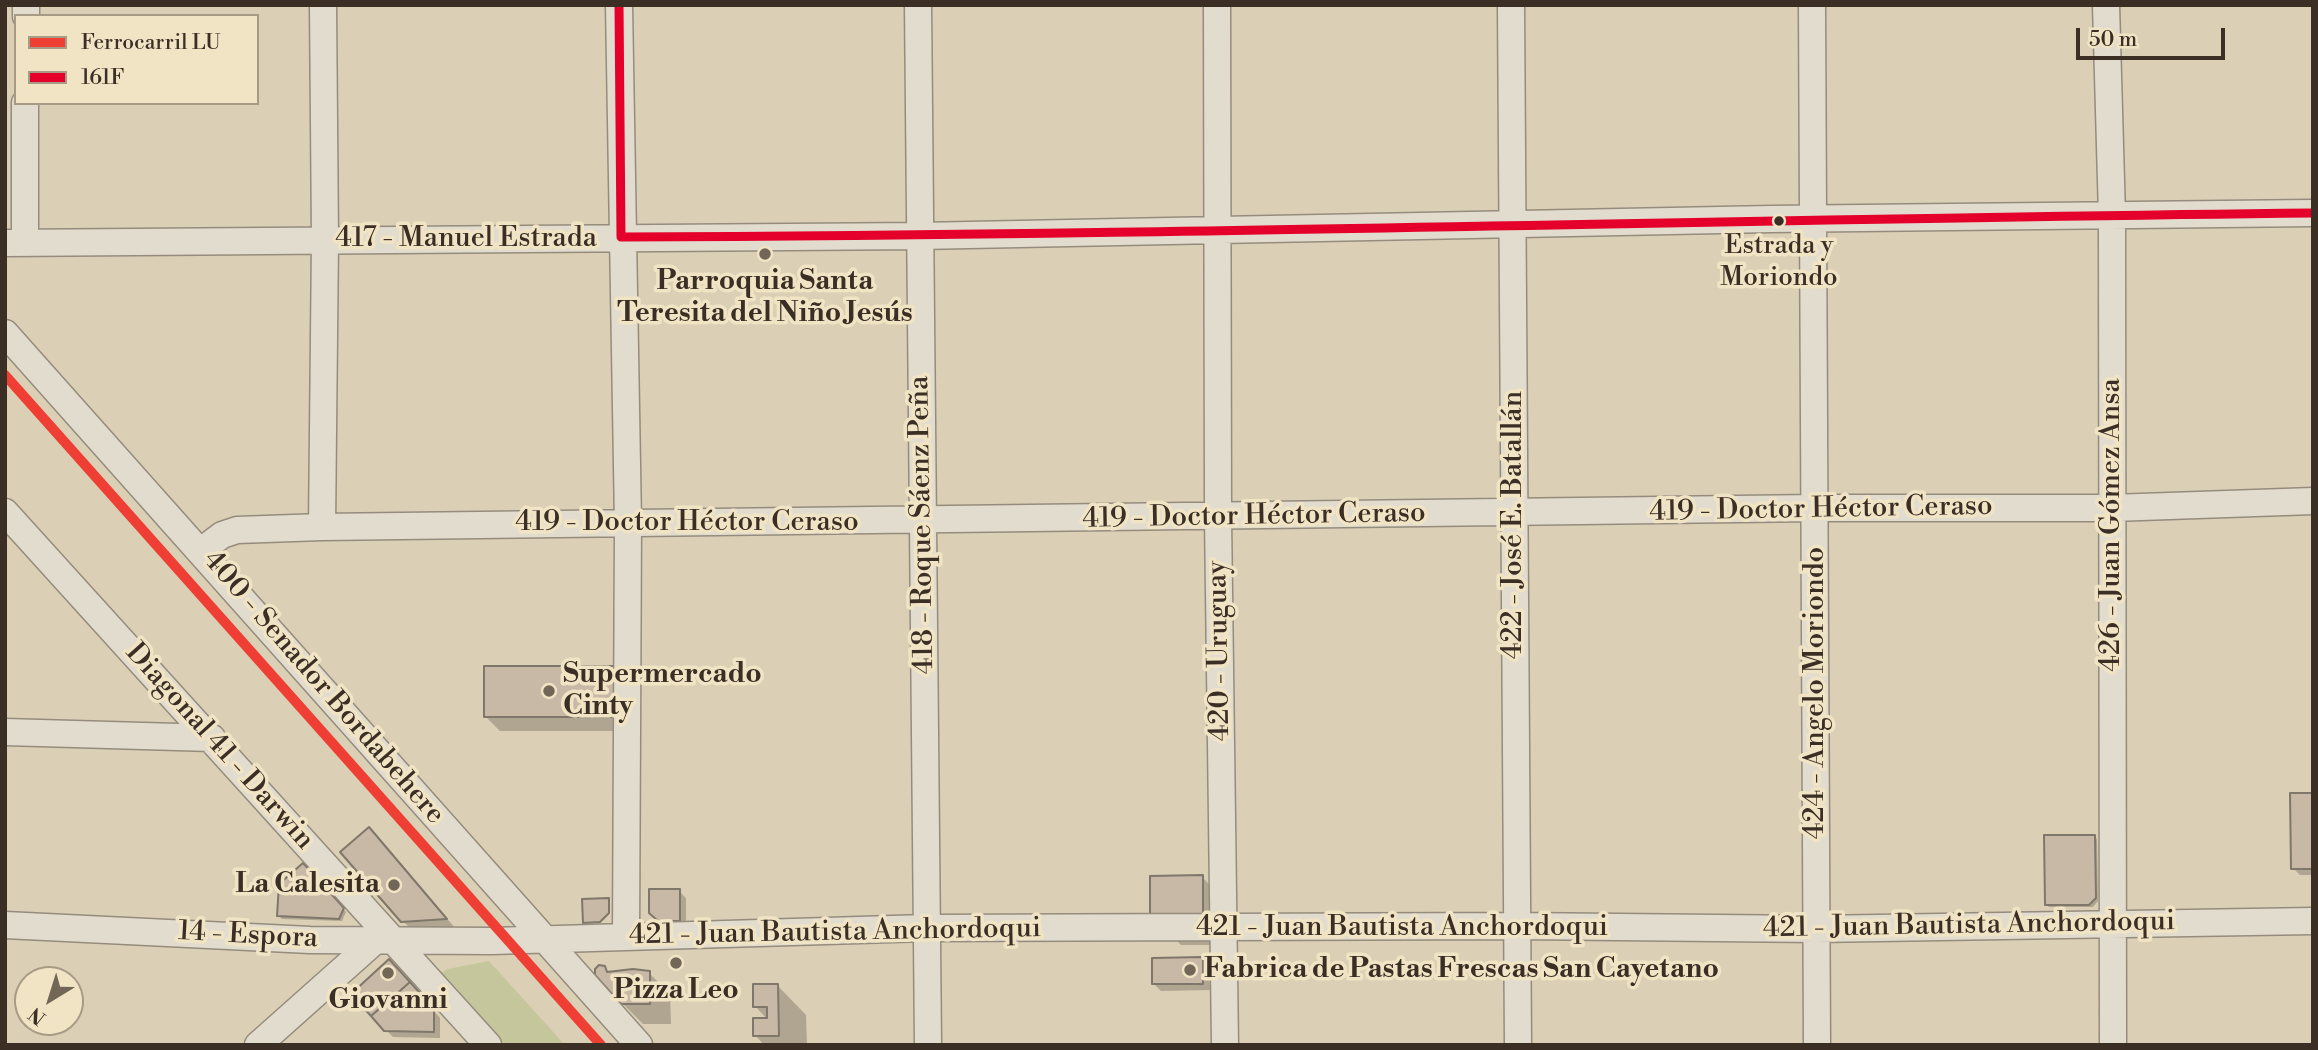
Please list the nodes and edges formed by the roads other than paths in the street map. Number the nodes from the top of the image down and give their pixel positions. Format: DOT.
graph roads {
  1 [pos="323,5"];
  2 [pos="619,5"];
  3 [pos="918,5"];
  4 [pos="1217,5"];
  5 [pos="1511,5"];
  6 [pos="1812,5"];
  7 [pos="2106,5"];
  8 [pos="25,105"];
  9 [pos="2313,213"];
  10 [pos="2112,216"];
  11 [pos="1811,220"];
  12 [pos="1514,225"];
  13 [pos="1217,229"];
  14 [pos="919,236"];
  15 [pos="621,237"];
  16 [pos="325,240"];
  17 [pos="15,242"];
  18 [pos="5,333"];
  19 [pos="2313,501"];
  20 [pos="1816,508"];
  21 [pos="2112,508"];
  22 [pos="1513,514"];
  23 [pos="1218,517"];
  24 [pos="7,519"];
  25 [pos="923,521"];
  26 [pos="628,523"];
  27 [pos="322,527"];
  28 [pos="201,551"];
  29 [pos="5,732"];
  30 [pos="212,738"];
  31 [pos="2313,921"];
  32 [pos="2112,924"];
  33 [pos="5,925"];
  34 [pos="1517,926"];
  35 [pos="926,928"];
  36 [pos="1224,929"];
  37 [pos="1816,929"];
  38 [pos="626,937"];
  39 [pos="545,939"];
  40 [pos="386,940"];
  41 [pos="492,941"];
  42 [pos="464,1034"];
  43 [pos="258,1045"];
  44 [pos="488,1045"];
  45 [pos="639,1045"];
  46 [pos="928,1045"];
  47 [pos="1225,1045"];
  48 [pos="1518,1045"];
  49 [pos="1817,1045"];
  50 [pos="2113,1045"];
  1 -- 16 [label="street"];
  2 -- 15 [label="street"];
  3 -- 14 [label="street, 418 - Roque Sáenz Peña"];
  4 -- 13 [label="street, 420 - Uruguay"];
  5 -- 12 [label="street, 422 - José E. Batallán"];
  6 -- 11 [label="street, 424 - Angelo Moriondo"];
  7 -- 10 [label="street, 426 - Juan Gómez Ansa"];
  8 -- 17 [label="street"];
  9 -- 10 [label="street, 417 - Manuel Estrada"];
  10 -- 11 [label="street, 417 - Manuel Estrada"];
  10 -- 21 [label="street, 426 - Juan Gómez Ansa"];
  11 -- 12 [label="street, 417 - Manuel Estrada"];
  11 -- 20 [label="street, 424 - Angelo Moriondo"];
  12 -- 13 [label="street, 417 - Manuel Estrada"];
  12 -- 22 [label="street, 422 - José E. Batallán"];
  13 -- 14 [label="street, 417 - Manuel Estrada"];
  13 -- 23 [label="street, 420 - Uruguay"];
  14 -- 15 [label="street, 417 - Manuel Estrada"];
  14 -- 25 [label="street, 418 - Roque Sáenz Peña"];
  15 -- 16 [label="street, 417 - Manuel Estrada"];
  15 -- 26 [label="street"];
  16 -- 17 [label="street, 417 - Manuel Estrada"];
  16 -- 27 [label="street"];
  18 -- 28 [label="street, 400 - Senador Bordabehere"];
  19 -- 21 [label="street, 419 - Doctor Héctor Ceraso"];
  20 -- 21 [label="street, 419 - Doctor Héctor Ceraso"];
  20 -- 22 [label="street, 419 - Doctor Héctor Ceraso"];
  20 -- 37 [label="street, 424 - Angelo Moriondo"];
  21 -- 32 [label="street, 426 - Juan Gómez Ansa"];
  22 -- 23 [label="street, 419 - Doctor Héctor Ceraso"];
  22 -- 34 [label="street, 422 - José E. Batallán"];
  23 -- 25 [label="street, 419 - Doctor Héctor Ceraso"];
  23 -- 36 [label="street, 420 - Uruguay"];
  24 -- 30 [label="street, Diagonal 41 - Darwin"];
  25 -- 26 [label="street, 419 - Doctor Héctor Ceraso"];
  25 -- 35 [label="street, 418 - Roque Sáenz Peña"];
  26 -- 27 [label="street, 419 - Doctor Héctor Ceraso"];
  26 -- 38 [label="street"];
  27 -- 28 [label="street, 419 - Doctor Héctor Ceraso"];
  28 -- 39 [label="street, 400 - Senador Bordabehere"];
  29 -- 30 [label="street"];
  30 -- 40 [label="street, Diagonal 41 - Darwin"];
  31 -- 32 [label="street, 421 - Juan Bautista Anchordoqui"];
  32 -- 37 [label="street, 421 - Juan Bautista Anchordoqui"];
  32 -- 50 [label="street, 426 - Juan Gómez Ansa"];
  33 -- 40 [label="street, 14 - Espora"];
  34 -- 36 [label="street, 421 - Juan Bautista Anchordoqui"];
  34 -- 37 [label="street, 421 - Juan Bautista Anchordoqui"];
  34 -- 48 [label="street, 422 - José E. Batallán"];
  35 -- 36 [label="street, 421 - Juan Bautista Anchordoqui"];
  35 -- 38 [label="street, 421 - Juan Bautista Anchordoqui"];
  35 -- 46 [label="street, 418 - Roque Sáenz Peña"];
  36 -- 47 [label="street, 420 - Uruguay"];
  37 -- 49 [label="street, 424 - Angelo Moriondo"];
  38 -- 39 [label="street, 421 - Juan Bautista Anchordoqui"];
  39 -- 41 [label="street, 421 - Juan Bautista Anchordoqui"];
  39 -- 45 [label="street, 400 - Senador Bordabehere"];
  40 -- 41 [label="street, 14 - Espora"];
  40 -- 42 [label="street, Diagonal 41 - Darwin"];
  40 -- 43 [label="street"];
  42 -- 44 [label="street, Diagonal 41 - Darwin"];
}
